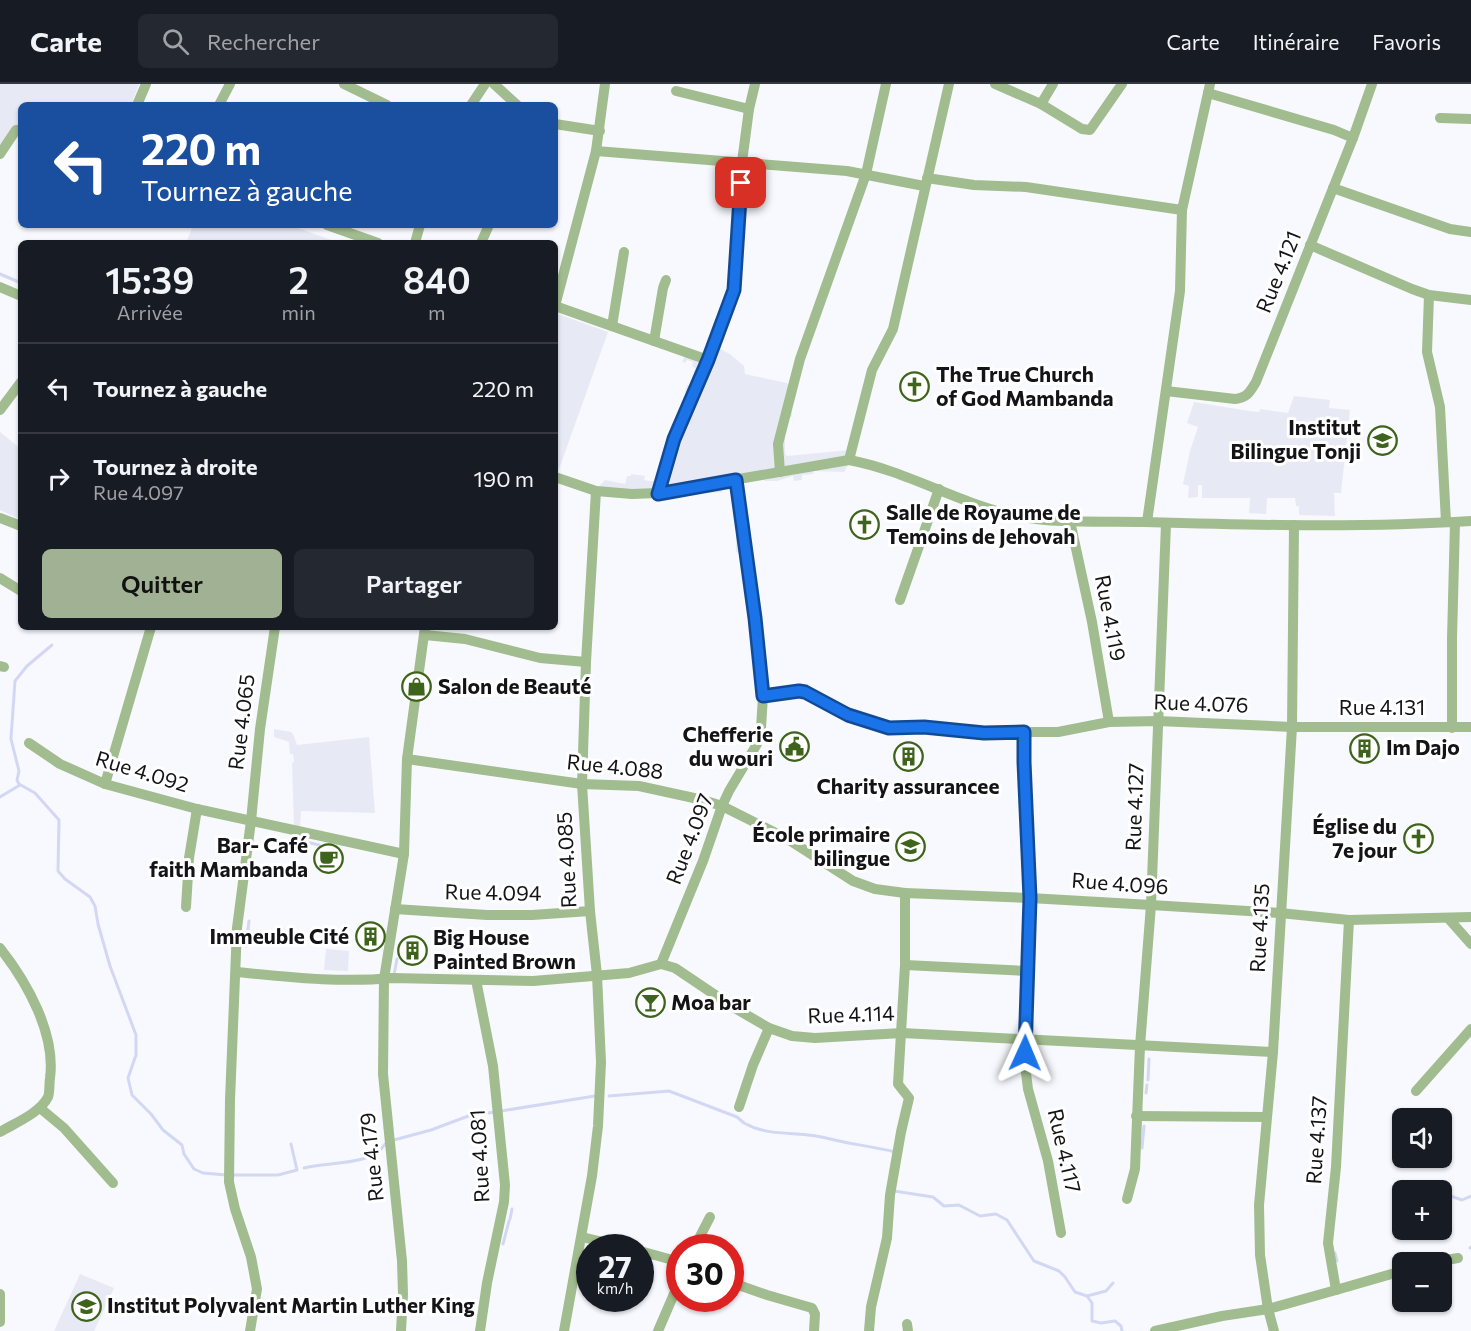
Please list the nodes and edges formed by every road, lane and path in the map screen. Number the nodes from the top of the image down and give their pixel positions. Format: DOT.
graph roads {
  1 [pos="146,84"];
  2 [pos="230,84"];
  3 [pos="344,84"];
  4 [pos="485,84"];
  5 [pos="494,84"];
  6 [pos="605,84"];
  7 [pos="754,84"];
  8 [pos="886,84"];
  9 [pos="949,84"];
  10 [pos="995,84"];
  11 [pos="1053,84"];
  12 [pos="1122,84"];
  13 [pos="1372,84"];
  14 [pos="1209,89"];
  15 [pos="676,91"];
  16 [pos="138,102"];
  17 [pos="221,102"];
  18 [pos="381,102"];
  19 [pos="473,102"];
  20 [pos="514,102"];
  21 [pos="1041,104"];
  22 [pos="749,109"];
  23 [pos="1440,118"];
  24 [pos="1471,118"];
  25 [pos="558,124"];
  26 [pos="18,130"];
  27 [pos="600,131"];
  28 [pos="1353,138"];
  29 [pos="596,151"];
  30 [pos="0,154"];
  31 [pos="742,162"];
  32 [pos="866,174"];
  33 [pos="926,182"];
  34 [pos="1333,188"];
  35 [pos="1182,210"];
  36 [pos="343,228"];
  37 [pos="1471,232"];
  38 [pos="371,240"];
  39 [pos="1310,245"];
  40 [pos="624,252"];
  41 [pos="666,280"];
  42 [pos="0,287"];
  43 [pos="558,295"];
  44 [pos="1429,295"];
  45 [pos="18,296"];
  46 [pos="1471,300"];
  47 [pos="558,307"];
  48 [pos="612,326"];
  49 [pos="654,341"];
  50 [pos="708,360"];
  51 [pos="18,386"];
  52 [pos="1166,391"];
  53 [pos="0,410"];
  54 [pos="849,460"];
  55 [pos="780,472"];
  56 [pos="558,478"];
  57 [pos="736,480"];
  58 [pos="939,489"];
  59 [pos="596,491"];
  60 [pos="658,494"];
  61 [pos="0,518"];
  62 [pos="1070,521"];
  63 [pos="1471,521"];
  64 [pos="1147,522"];
  65 [pos="1451,522"];
  66 [pos="1166,524"];
  67 [pos="18,525"];
  68 [pos="1294,525"];
  69 [pos="0,578"];
  70 [pos="18,589"];
  71 [pos="900,600"];
  72 [pos="150,630"];
  73 [pos="275,630"];
  74 [pos="425,631"];
  75 [pos="586,662"];
  76 [pos="763,696"];
  77 [pos="1158,721"];
  78 [pos="1109,722"];
  79 [pos="1292,727"];
  80 [pos="1471,727"];
  81 [pos="1452,728"];
  82 [pos="1024,732"];
  83 [pos="29,743"];
  84 [pos="408,759"];
  85 [pos="105,784"];
  86 [pos="582,784"];
  87 [pos="722,806"];
  88 [pos="196,809"];
  89 [pos="251,821"];
  90 [pos="404,854"];
  91 [pos="905,893"];
  92 [pos="1030,898"];
  93 [pos="1151,905"];
  94 [pos="186,907"];
  95 [pos="395,909"];
  96 [pos="590,910"];
  97 [pos="1280,913"];
  98 [pos="1471,917"];
  99 [pos="1448,918"];
  100 [pos="1349,920"];
  101 [pos="1471,944"];
  102 [pos="0,948"];
  103 [pos="661,964"];
  104 [pos="905,965"];
  105 [pos="1027,970"];
  106 [pos="236,972"];
  107 [pos="597,975"];
  108 [pos="384,979"];
  109 [pos="476,980"];
  110 [pos="769,1028"];
  111 [pos="1471,1029"];
  112 [pos="902,1033"];
  113 [pos="1025,1040"];
  114 [pos="1140,1046"];
  115 [pos="1273,1052"];
  116 [pos="1416,1091"];
  117 [pos="739,1107"];
  118 [pos="40,1108"];
  119 [pos="1136,1116"];
  120 [pos="1266,1117"];
  121 [pos="0,1132"];
  122 [pos="113,1183"];
  123 [pos="1127,1199"];
  124 [pos="710,1217"];
  125 [pos="1061,1233"];
  126 [pos="582,1234"];
  127 [pos="701,1234"];
  128 [pos="1458,1258"];
  129 [pos="1452,1259"];
  130 [pos="576,1268"];
  131 [pos="1392,1274"];
  132 [pos="744,1287"];
  133 [pos="1336,1290"];
  134 [pos="0,1294"];
  135 [pos="1268,1309"];
  136 [pos="666,1312"];
  137 [pos="0,1322"];
  138 [pos="0,1328"];
  139 [pos="1183,1328"];
  140 [pos="7,1331"];
  141 [pos="250,1331"];
  142 [pos="401,1331"];
  143 [pos="480,1331"];
  144 [pos="564,1331"];
  145 [pos="658,1331"];
  146 [pos="814,1331"];
  147 [pos="869,1331"];
  148 [pos="1155,1331"];
  149 [pos="1274,1331"];
  1 -- 16 [label="street"];
  2 -- 17 [label="street"];
  3 -- 18 [label="street"];
  4 -- 19 [label="street"];
  5 -- 20 [label="street"];
  6 -- 27 [label="street"];
  7 -- 22 [label="street"];
  8 -- 32 [label="street"];
  9 -- 33 [label="street"];
  10 -- 21 [label="street"];
  11 -- 21 [label="street"];
  12 -- 21 [label="street"];
  13 -- 28 [label="street, Rue 4.121"];
  14 -- 28 [label="street"];
  14 -- 35 [label="street"];
  15 -- 22 [label="street"];
  22 -- 31 [label="street"];
  23 -- 24 [label="street"];
  25 -- 27 [label="street"];
  26 -- 30 [label="street"];
  27 -- 29 [label="street"];
  28 -- 34 [label="street, Rue 4.121"];
  29 -- 31 [label="street"];
  29 -- 43 [label="street"];
  31 -- 32 [label="street"];
  31 -- 50 [label="street"];
  32 -- 33 [label="street"];
  32 -- 55 [label="street"];
  33 -- 35 [label="street"];
  33 -- 54 [label="street"];
  34 -- 37 [label="street"];
  34 -- 39 [label="street, Rue 4.121"];
  35 -- 52 [label="street"];
  36 -- 38 [label="street"];
  39 -- 44 [label="street"];
  39 -- 52 [label="street, Rue 4.121"];
  40 -- 48 [label="street"];
  41 -- 49 [label="street"];
  42 -- 45 [label="street"];
  44 -- 46 [label="street"];
  44 -- 65 [label="street"];
  47 -- 48 [label="street"];
  48 -- 49 [label="street"];
  49 -- 50 [label="street"];
  50 -- 60 [label="street"];
  51 -- 53 [label="street"];
  52 -- 64 [label="street"];
  54 -- 55 [label="street"];
  54 -- 58 [label="street"];
  55 -- 57 [label="street"];
  56 -- 59 [label="street"];
  57 -- 60 [label="street"];
  57 -- 76 [label="street, Rue 4.097"];
  58 -- 62 [label="street"];
  58 -- 71 [label="street"];
  59 -- 60 [label="street"];
  59 -- 75 [label="street, Rue 4.085"];
  61 -- 67 [label="street"];
  62 -- 64 [label="street"];
  62 -- 78 [label="street, Rue 4.119"];
  63 -- 65 [label="street"];
  64 -- 66 [label="street"];
  65 -- 68 [label="street"];
  65 -- 81 [label="street"];
  66 -- 68 [label="street"];
  66 -- 77 [label="street, Rue 4.127"];
  68 -- 79 [label="street, Rue 4.135"];
  69 -- 70 [label="street"];
  72 -- 85 [label="street"];
  73 -- 89 [label="street, Rue 4.065"];
  74 -- 75 [label="street"];
  74 -- 84 [label="street, Rue 4.179"];
  75 -- 86 [label="street, Rue 4.085"];
  76 -- 82 [label="street"];
  76 -- 87 [label="street, Rue 4.097"];
  77 -- 78 [label="street, Rue 4.076"];
  77 -- 79 [label="street, Rue 4.076"];
  77 -- 93 [label="street, Rue 4.127"];
  78 -- 82 [label="street"];
  79 -- 81 [label="street, Rue 4.131"];
  79 -- 97 [label="street, Rue 4.135"];
  80 -- 81 [label="street, Rue 4.131"];
  82 -- 92 [label="street, Rue 4.117"];
  83 -- 85 [label="street, Rue 4.092"];
  84 -- 86 [label="street, Rue 4.088"];
  84 -- 90 [label="street, Rue 4.179"];
  85 -- 88 [label="street, Rue 4.092"];
  86 -- 87 [label="street, Rue 4.088"];
  86 -- 96 [label="street, Rue 4.085"];
  87 -- 91 [label="street, Rue 4.088"];
  87 -- 103 [label="street, Rue 4.097"];
  88 -- 89 [label="street, Rue 4.092"];
  88 -- 94 [label="street"];
  89 -- 90 [label="street, Rue 4.092"];
  89 -- 106 [label="street, Rue 4.065"];
  90 -- 95 [label="street, Rue 4.179"];
  91 -- 92 [label="street, Rue 4.096"];
  91 -- 104 [label="street"];
  92 -- 93 [label="street, Rue 4.096"];
  92 -- 105 [label="street, Rue 4.117"];
  93 -- 97 [label="street, Rue 4.096"];
  93 -- 114 [label="street, Rue 4.127"];
  95 -- 96 [label="street, Rue 4.094"];
  95 -- 108 [label="street, Rue 4.179"];
  96 -- 107 [label="street, Rue 4.085"];
  97 -- 100 [label="street, Rue 4.096"];
  97 -- 115 [label="street, Rue 4.135"];
  98 -- 99 [label="street, Rue 4.096"];
  99 -- 100 [label="street, Rue 4.096"];
  99 -- 101 [label="street"];
  100 -- 133 [label="street, Rue 4.137"];
  102 -- 118 [label="street"];
  103 -- 107 [label="street"];
  103 -- 110 [label="street, Rue 4.114"];
  104 -- 105 [label="street"];
  104 -- 112 [label="street"];
  105 -- 113 [label="street, Rue 4.117"];
  106 -- 108 [label="street"];
  106 -- 141 [label="street, Rue 4.065"];
  107 -- 109 [label="street"];
  107 -- 126 [label="street, Rue 4.085"];
  108 -- 109 [label="street"];
  108 -- 142 [label="street, Rue 4.179"];
  109 -- 143 [label="street, Rue 4.081"];
  110 -- 112 [label="street, Rue 4.114"];
  110 -- 117 [label="street"];
  111 -- 116 [label="street"];
  112 -- 113 [label="street, Rue 4.114"];
  112 -- 147 [label="street"];
  113 -- 114 [label="street, Rue 4.114"];
  113 -- 125 [label="street, Rue 4.117"];
  114 -- 115 [label="street, Rue 4.114"];
  114 -- 119 [label="street, Rue 4.127"];
  115 -- 120 [label="street, Rue 4.135"];
  118 -- 121 [label="street"];
  118 -- 122 [label="street"];
  119 -- 120 [label="street"];
  119 -- 123 [label="street, Rue 4.127"];
  120 -- 135 [label="street, Rue 4.135"];
  124 -- 127 [label="street"];
  128 -- 129 [label="street"];
  130 -- 144 [label="street, Rue 4.085"];
  131 -- 133 [label="street"];
  132 -- 146 [label="street"];
  133 -- 135 [label="street"];
  134 -- 137 [label="street"];
  135 -- 139 [label="street"];
  135 -- 149 [label="street, Rue 4.135"];
  136 -- 145 [label="street"];
  138 -- 140 [label="street"];
  139 -- 148 [label="street"];
}
